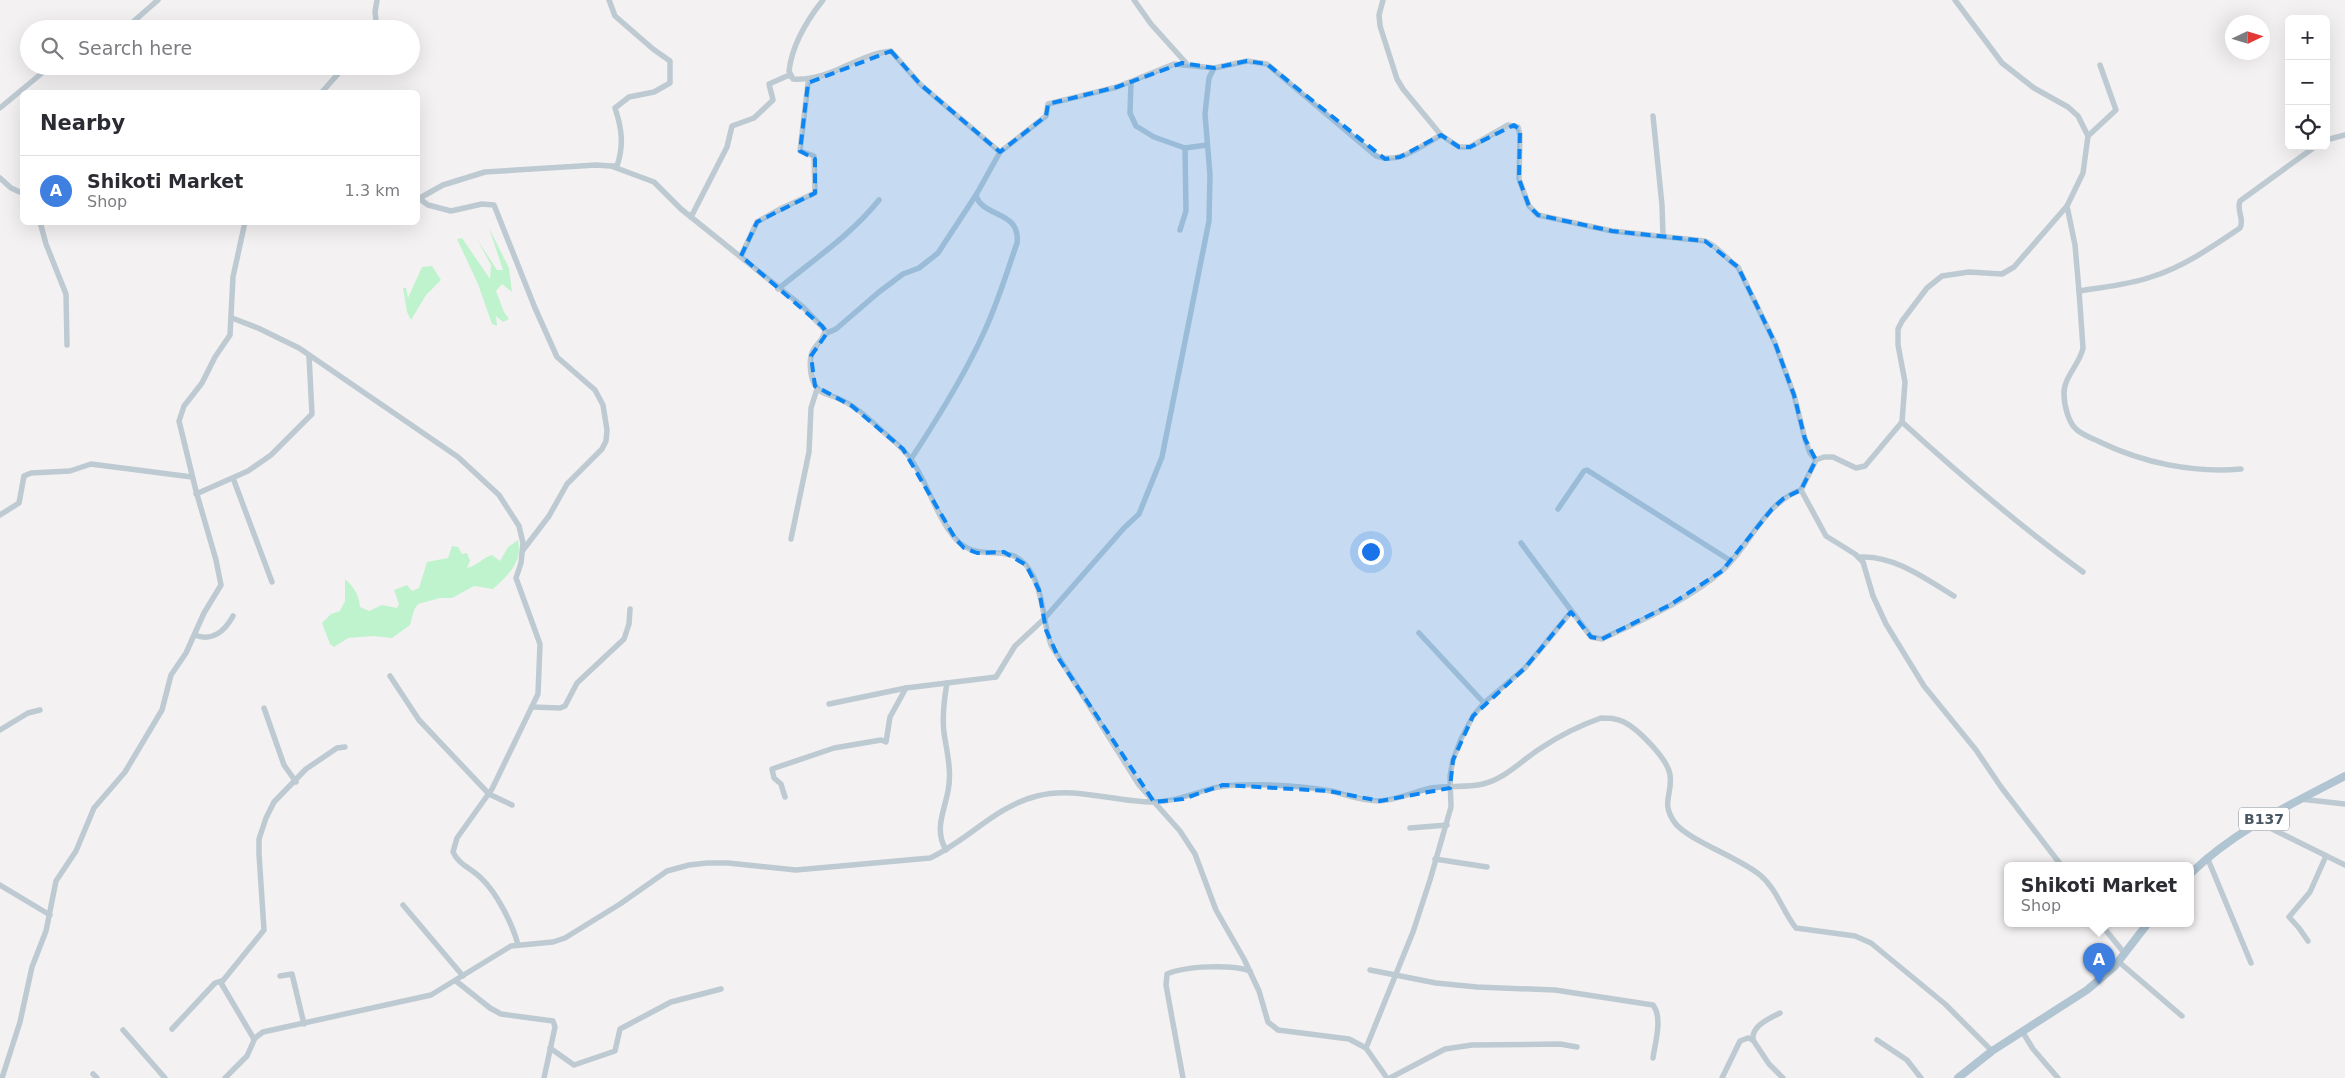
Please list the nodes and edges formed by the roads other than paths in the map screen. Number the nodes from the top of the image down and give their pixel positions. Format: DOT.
graph roads {
  1 [pos="158,0"];
  2 [pos="377,0"];
  3 [pos="609,0"];
  4 [pos="823,0"];
  5 [pos="1134,0"];
  6 [pos="1383,0"];
  7 [pos="1955,0"];
  8 [pos="136,20"];
  9 [pos="376,20"];
  10 [pos="1187,64"];
  11 [pos="2100,65"];
  12 [pos="1214,68"];
  13 [pos="40,75"];
  14 [pos="337,75"];
  15 [pos="791,76"];
  16 [pos="818,77"];
  17 [pos="1131,82"];
  18 [pos="22,90"];
  19 [pos="324,90"];
  20 [pos="20,91"];
  21 [pos="0,108"];
  22 [pos="1653,116"];
  23 [pos="1441,135"];
  24 [pos="2345,135"];
  25 [pos="2088,136"];
  26 [pos="2330,139"];
  27 [pos="1207,145"];
  28 [pos="1185,148"];
  29 [pos="2310,150"];
  30 [pos="1000,152"];
  31 [pos="611,166"];
  32 [pos="0,178"];
  33 [pos="20,192"];
  34 [pos="976,195"];
  35 [pos="420,198"];
  36 [pos="420,200"];
  37 [pos="879,200"];
  38 [pos="2067,206"];
  39 [pos="691,217"];
  40 [pos="41,225"];
  41 [pos="244,225"];
  42 [pos="1180,230"];
  43 [pos="1663,236"];
  44 [pos="740,256"];
  45 [pos="778,288"];
  46 [pos="2079,290"];
  47 [pos="232,318"];
  48 [pos="825,334"];
  49 [pos="67,345"];
  50 [pos="309,356"];
  51 [pos="817,389"];
  52 [pos="1902,422"];
  53 [pos="911,459"];
  54 [pos="1816,460"];
  55 [pos="2241,469"];
  56 [pos="192,477"];
  57 [pos="233,478"];
  58 [pos="1801,490"];
  59 [pos="196,494"];
  60 [pos="1558,509"];
  61 [pos="0,515"];
  62 [pos="791,539"];
  63 [pos="1522,543"];
  64 [pos="523,550"];
  65 [pos="1860,557"];
  66 [pos="1731,561"];
  67 [pos="2083,572"];
  68 [pos="272,582"];
  69 [pos="1954,596"];
  70 [pos="630,609"];
  71 [pos="1571,612"];
  72 [pos="233,616"];
  73 [pos="1044,619"];
  74 [pos="1419,633"];
  75 [pos="195,635"];
  76 [pos="390,676"];
  77 [pos="947,684"];
  78 [pos="906,688"];
  79 [pos="1484,703"];
  80 [pos="829,704"];
  81 [pos="532,707"];
  82 [pos="264,708"];
  83 [pos="40,710"];
  84 [pos="0,730"];
  85 [pos="345,747"];
  86 [pos="2345,776"];
  87 [pos="296,782"];
  88 [pos="1450,788"];
  89 [pos="488,794"];
  90 [pos="785,797"];
  91 [pos="2300,799"];
  92 [pos="1154,802"];
  93 [pos="2345,804"];
  94 [pos="512,805"];
  95 [pos="2258,822"];
  96 [pos="1447,825"];
  97 [pos="1410,828"];
  98 [pos="946,850"];
  99 [pos="2326,856"];
  100 [pos="2207,858"];
  101 [pos="1435,859"];
  102 [pos="2059,862"];
  103 [pos="2345,865"];
  104 [pos="1487,867"];
  105 [pos="2194,870"];
  106 [pos="0,885"];
  107 [pos="403,905"];
  108 [pos="50,915"];
  109 [pos="2103,927"];
  110 [pos="2145,927"];
  111 [pos="2308,941"];
  112 [pos="518,945"];
  113 [pos="2125,954"];
  114 [pos="2119,962"];
  115 [pos="2251,963"];
  116 [pos="1370,970"];
  117 [pos="1250,971"];
  118 [pos="280,976"];
  119 [pos="463,976"];
  120 [pos="1396,976"];
  121 [pos="221,981"];
  122 [pos="456,981"];
  123 [pos="721,990"];
  124 [pos="1780,1013"];
  125 [pos="2182,1016"];
  126 [pos="304,1024"];
  127 [pos="124,1030"];
  128 [pos="172,1030"];
  129 [pos="2022,1031"];
  130 [pos="254,1038"];
  131 [pos="1752,1040"];
  132 [pos="1877,1040"];
  133 [pos="1578,1047"];
  134 [pos="550,1048"];
  135 [pos="1366,1048"];
  136 [pos="1992,1051"];
  137 [pos="1653,1058"];
  138 [pos="2,1078"];
  139 [pos="165,1078"];
  140 [pos="226,1078"];
  141 [pos="544,1078"];
  142 [pos="1184,1078"];
  143 [pos="1388,1078"];
  144 [pos="1722,1078"];
  145 [pos="1783,1078"];
  146 [pos="1920,1078"];
  147 [pos="1958,1078"];
  148 [pos="2058,1078"];
  1 -- 8 [label="street"];
  2 -- 9 [label="street"];
  3 -- 31 [label="street"];
  4 -- 15 [label="street"];
  5 -- 10 [label="street"];
  6 -- 23 [label="street"];
  7 -- 25 [label="street"];
  10 -- 12 [label="street"];
  10 -- 17 [label="street"];
  11 -- 25 [label="street"];
  12 -- 23 [label="street"];
  12 -- 27 [label="street"];
  13 -- 18 [label="street"];
  14 -- 19 [label="street"];
  15 -- 16 [label="street"];
  15 -- 39 [label="street"];
  16 -- 30 [label="street"];
  16 -- 44 [label="street"];
  17 -- 28 [label="street"];
  17 -- 30 [label="street"];
  20 -- 21 [label="street"];
  22 -- 43 [label="street"];
  23 -- 43 [label="street"];
  24 -- 26 [label="street"];
  25 -- 38 [label="street"];
  27 -- 28 [label="street"];
  27 -- 73 [label="street"];
  28 -- 42 [label="street"];
  29 -- 46 [label="street"];
  30 -- 34 [label="street"];
  31 -- 35 [label="street"];
  31 -- 39 [label="street"];
  32 -- 33 [label="street"];
  34 -- 48 [label="street"];
  34 -- 53 [label="street"];
  36 -- 64 [label="street"];
  37 -- 45 [label="street"];
  38 -- 46 [label="street"];
  38 -- 52 [label="street"];
  39 -- 44 [label="street"];
  40 -- 49 [label="street"];
  41 -- 47 [label="street"];
  43 -- 54 [label="street"];
  44 -- 45 [label="street"];
  45 -- 48 [label="street"];
  46 -- 55 [label="street"];
  47 -- 50 [label="street"];
  47 -- 56 [label="street"];
  48 -- 51 [label="street"];
  50 -- 57 [label="street"];
  50 -- 64 [label="street"];
  51 -- 53 [label="street"];
  51 -- 62 [label="street"];
  52 -- 54 [label="street"];
  52 -- 67 [label="street"];
  53 -- 73 [label="street"];
  54 -- 58 [label="street"];
  56 -- 59 [label="street"];
  56 -- 61 [label="street"];
  57 -- 59 [label="street"];
  57 -- 68 [label="street"];
  58 -- 65 [label="street"];
  58 -- 66 [label="street"];
  59 -- 75 [label="street"];
  60 -- 66 [label="street"];
  63 -- 71 [label="street"];
  64 -- 81 [label="street"];
  65 -- 69 [label="street"];
  65 -- 102 [label="street"];
  66 -- 71 [label="street"];
  70 -- 81 [label="street"];
  71 -- 79 [label="street"];
  72 -- 75 [label="street"];
  73 -- 77 [label="street"];
  73 -- 92 [label="street"];
  74 -- 79 [label="street"];
  75 -- 108 [label="street"];
  76 -- 89 [label="street"];
  77 -- 78 [label="street"];
  77 -- 98 [label="street"];
  78 -- 80 [label="street"];
  78 -- 90 [label="street"];
  79 -- 88 [label="street"];
  81 -- 89 [label="street"];
  82 -- 87 [label="street"];
  83 -- 84 [label="street"];
  85 -- 87 [label="street"];
  86 -- 91 [label="main road, B137"];
  87 -- 121 [label="street"];
  88 -- 92 [label="street"];
  88 -- 96 [label="street"];
  88 -- 136 [label="street"];
  89 -- 94 [label="street"];
  89 -- 112 [label="street"];
  91 -- 93 [label="street"];
  91 -- 95 [label="main road, B137"];
  92 -- 98 [label="street"];
  92 -- 117 [label="street"];
  95 -- 99 [label="street"];
  95 -- 100 [label="main road, B137"];
  96 -- 97 [label="street"];
  96 -- 101 [label="street"];
  98 -- 112 [label="street"];
  99 -- 103 [label="street"];
  99 -- 111 [label="street"];
  100 -- 105 [label="main road, B137"];
  100 -- 115 [label="street"];
  101 -- 104 [label="street"];
  101 -- 120 [label="street"];
  106 -- 108 [label="street"];
  107 -- 119 [label="street"];
  108 -- 138 [label="street"];
  109 -- 113 [label="street"];
  110 -- 113 [label="main road"];
  112 -- 119 [label="street"];
  113 -- 114 [label="main road"];
  114 -- 125 [label="street"];
  114 -- 129 [label="main road"];
  116 -- 120 [label="street"];
  117 -- 135 [label="street"];
  117 -- 142 [label="street"];
  118 -- 126 [label="street"];
  119 -- 122 [label="street"];
  120 -- 135 [label="street"];
  120 -- 137 [label="street"];
  121 -- 128 [label="street"];
  121 -- 130 [label="street"];
  122 -- 126 [label="street"];
  122 -- 134 [label="street"];
  123 -- 134 [label="street"];
  124 -- 131 [label="street"];
  126 -- 130 [label="street"];
  127 -- 139 [label="street"];
  129 -- 136 [label="main road"];
  129 -- 148 [label="street"];
  130 -- 140 [label="street"];
  131 -- 144 [label="street"];
  131 -- 145 [label="street"];
  132 -- 146 [label="street"];
  133 -- 143 [label="street"];
  134 -- 141 [label="street"];
  135 -- 143 [label="street"];
  136 -- 147 [label="main road"];
}
